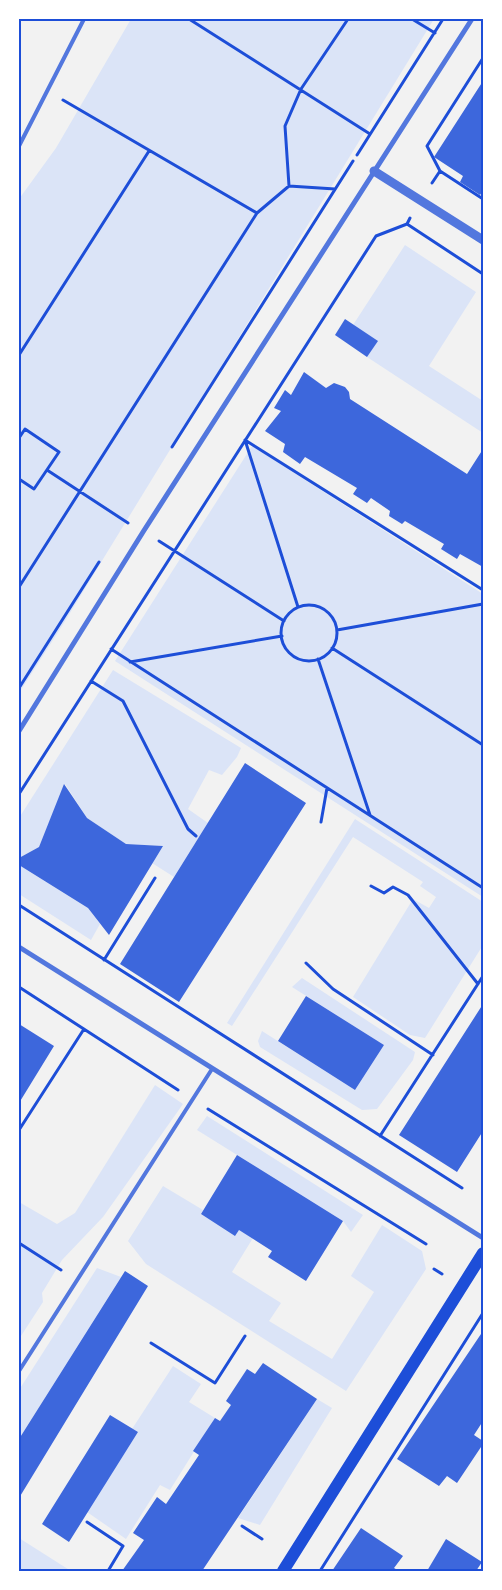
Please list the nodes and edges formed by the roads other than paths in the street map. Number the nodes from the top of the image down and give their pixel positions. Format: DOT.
graph roads {
  1 [pos="84,19"];
  2 [pos="472,19"];
  3 [pos="19,146"];
  4 [pos="374,171"];
  5 [pos="483,240"];
  6 [pos="19,731"];
  7 [pos="19,947"];
  8 [pos="212,1069"];
  9 [pos="483,1238"];
  10 [pos="483,1253"];
  11 [pos="19,1370"];
  12 [pos="283,1571"];
  1 -- 3 [label="lane"];
  2 -- 4 [label="street"];
  4 -- 5 [label="street"];
  4 -- 6 [label="street"];
  7 -- 8 [label="street"];
  8 -- 9 [label="street"];
  8 -- 11 [label="lane"];
  10 -- 12 [label="main road"];
}
